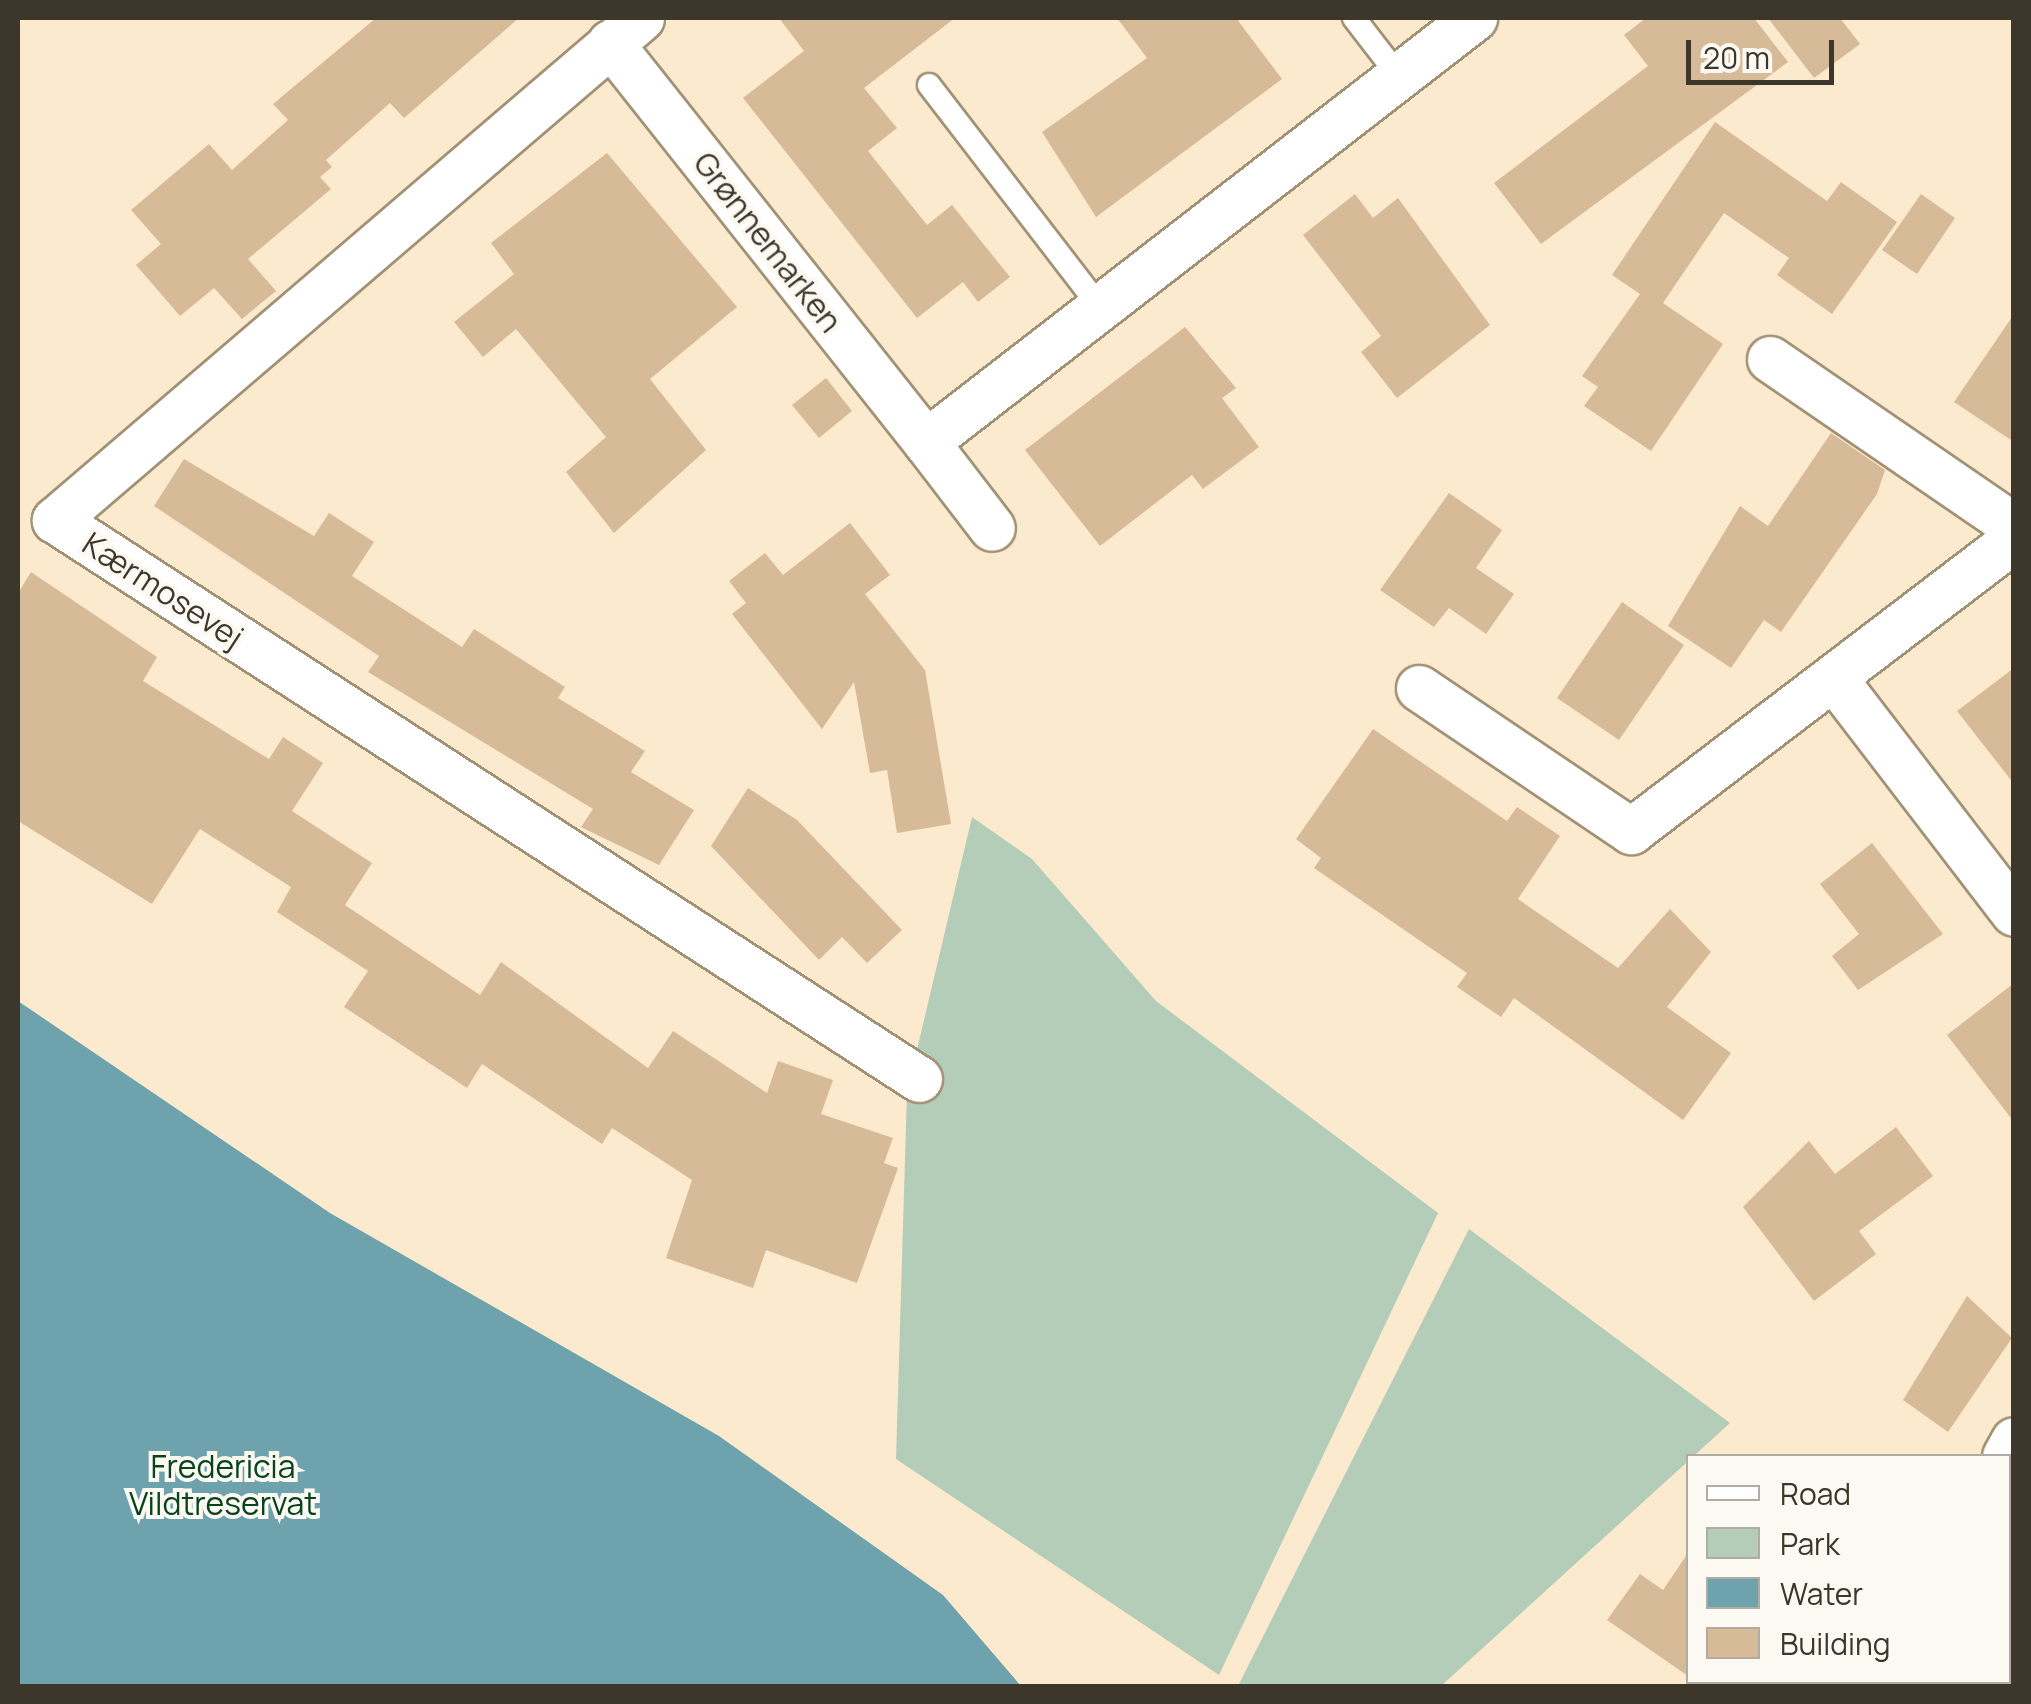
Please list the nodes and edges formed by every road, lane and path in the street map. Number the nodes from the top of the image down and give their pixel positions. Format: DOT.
graph roads {
  1 [pos="1354,18"];
  2 [pos="1474,18"];
  3 [pos="626,30"];
  4 [pos="1398,75"];
  5 [pos="929,86"];
  6 [pos="1099,306"];
  7 [pos="1770,359"];
  8 [pos="926,442"];
  9 [pos="2014,526"];
  10 [pos="992,528"];
  11 [pos="2014,540"];
  12 [pos="1836,681"];
  13 [pos="1418,688"];
  14 [pos="2014,913"];
  15 [pos="918,1079"];
  1 -- 4 [label="lane"];
  2 -- 4 [label="street"];
  3 -- 8 [label="street, Grønnemarken"];
  3 -- 15 [label="street, Kærmosevej"];
  4 -- 6 [label="street"];
  5 -- 6 [label="lane"];
  6 -- 8 [label="street"];
  7 -- 9 [label="street"];
  8 -- 10 [label="street, Grønnemarken"];
  11 -- 12 [label="street"];
  12 -- 13 [label="street"];
  12 -- 14 [label="street"];
}
